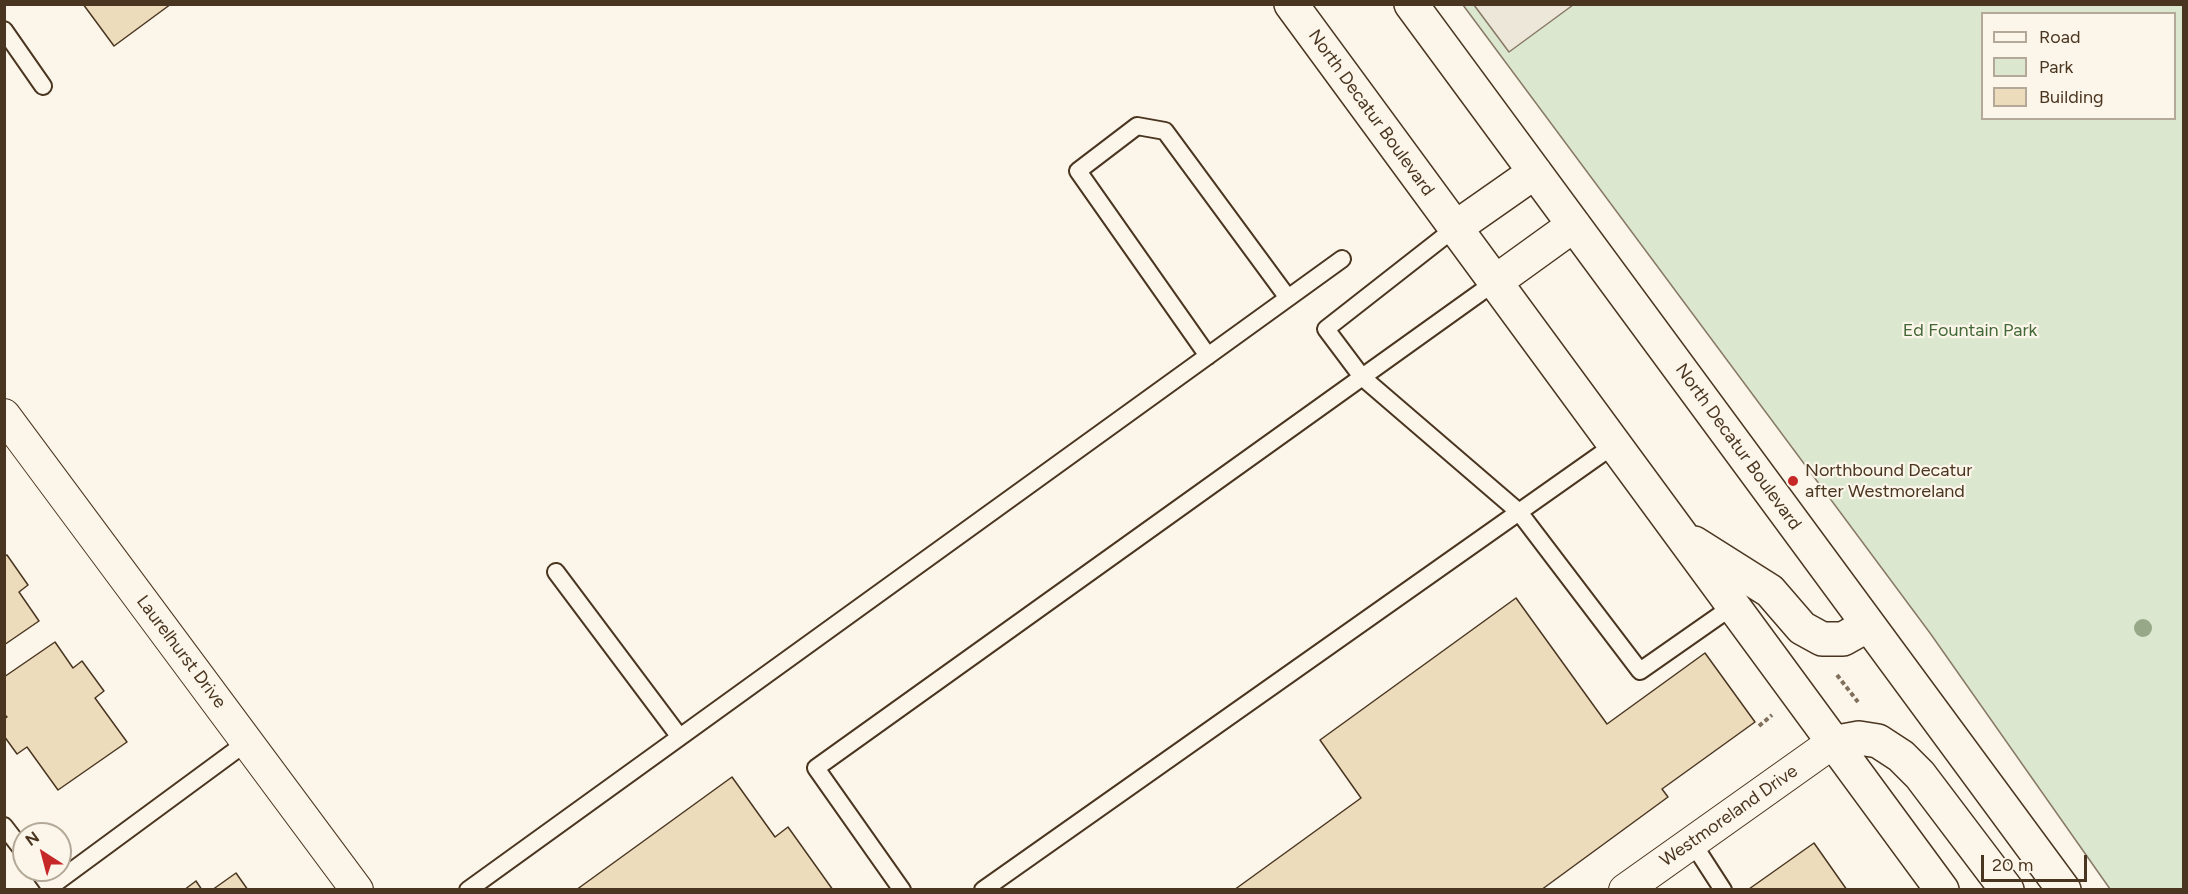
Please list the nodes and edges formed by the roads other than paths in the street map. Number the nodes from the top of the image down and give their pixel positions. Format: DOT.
graph roads {
  1 [pos="1291,4"];
  2 [pos="1411,4"];
  3 [pos="4,30"];
  4 [pos="43,86"];
  5 [pos="1534,172"];
  6 [pos="1574,225"];
  7 [pos="1455,228"];
  8 [pos="1342,260"];
  9 [pos="1495,282"];
  10 [pos="1288,298"];
  11 [pos="1208,356"];
  12 [pos="1362,377"];
  13 [pos="4,415"];
  14 [pos="1614,445"];
  15 [pos="1519,512"];
  16 [pos="1679,534"];
  17 [pos="556,572"];
  18 [pos="1733,606"];
  19 [pos="1868,624"];
  20 [pos="679,736"];
  21 [pos="247,742"];
  22 [pos="1832,743"];
  23 [pos="1692,842"];
  24 [pos="51,888"];
  25 [pos="357,890"];
  26 [pos="468,890"];
  27 [pos="902,890"];
  28 [pos="983,890"];
  29 [pos="1625,890"];
  30 [pos="1723,890"];
  31 [pos="1942,890"];
  32 [pos="2007,890"];
  33 [pos="2064,890"];
  1 -- 7 [label="main road, North Decatur Boulevard"];
  2 -- 5 [label="main road, North Decatur Boulevard"];
  3 -- 4 [label="lane"];
  5 -- 6 [label="main road, North Decatur Boulevard"];
  5 -- 7 [label="main road"];
  6 -- 9 [label="main road"];
  6 -- 19 [label="main road, North Decatur Boulevard"];
  7 -- 9 [label="main road, North Decatur Boulevard"];
  7 -- 12 [label="lane"];
  8 -- 10 [label="lane"];
  9 -- 12 [label="lane"];
  9 -- 14 [label="main road, North Decatur Boulevard"];
  10 -- 11 [label="lane"];
  10 -- 11 [label="lane"];
  11 -- 20 [label="lane"];
  12 -- 15 [label="lane"];
  12 -- 27 [label="lane"];
  13 -- 21 [label="street, Laurelhurst Drive"];
  14 -- 15 [label="lane"];
  14 -- 16 [label="main road, North Decatur Boulevard"];
  15 -- 18 [label="lane"];
  15 -- 28 [label="lane"];
  16 -- 18 [label="main road, North Decatur Boulevard"];
  16 -- 19 [label="main road"];
  17 -- 20 [label="lane"];
  18 -- 22 [label="main road, North Decatur Boulevard"];
  19 -- 33 [label="main road, North Decatur Boulevard"];
  20 -- 26 [label="lane"];
  21 -- 24 [label="lane"];
  21 -- 25 [label="street, Laurelhurst Drive"];
  22 -- 23 [label="street, Westmoreland Drive"];
  22 -- 31 [label="main road, North Decatur Boulevard"];
  22 -- 32 [label="main road"];
  23 -- 29 [label="street, Westmoreland Drive"];
  23 -- 30 [label="lane"];
}
